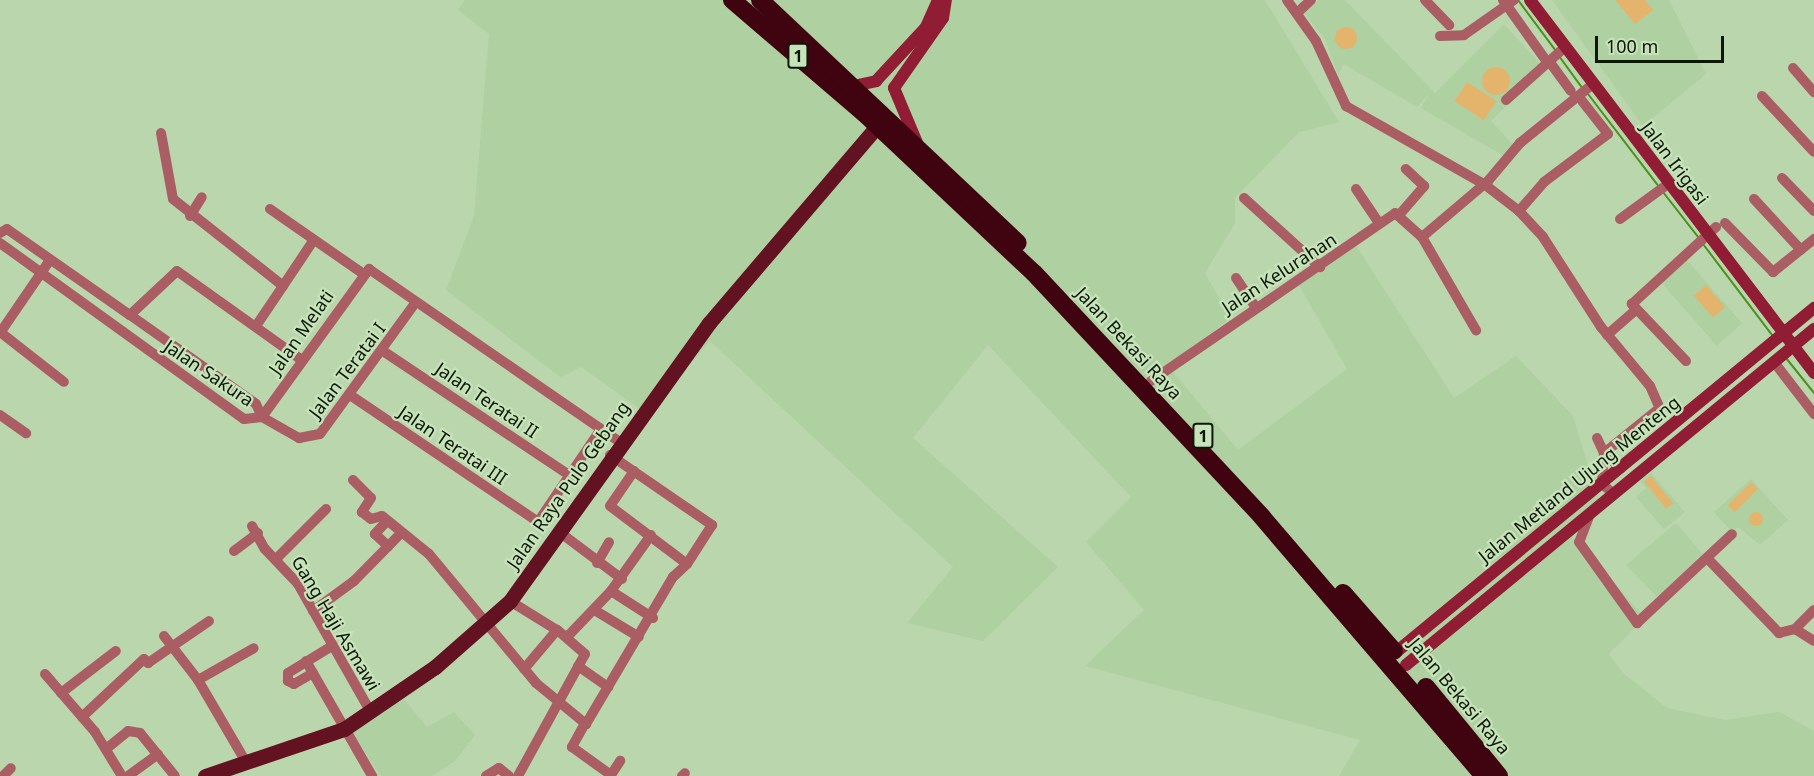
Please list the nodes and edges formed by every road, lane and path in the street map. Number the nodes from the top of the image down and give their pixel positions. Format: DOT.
graph roads {
  1 [pos="732,0"];
  2 [pos="751,0"];
  3 [pos="760,0"];
  4 [pos="939,0"];
  5 [pos="946,0"];
  6 [pos="1287,0"];
  7 [pos="1311,0"];
  8 [pos="1425,0"];
  9 [pos="1530,0"];
  10 [pos="1508,3"];
  11 [pos="1297,13"];
  12 [pos="939,16"];
  13 [pos="1449,25"];
  14 [pos="790,27"];
  15 [pos="1440,36"];
  16 [pos="1563,49"];
  17 [pos="1549,60"];
  18 [pos="1793,69"];
  19 [pos="853,86"];
  20 [pos="1583,91"];
  21 [pos="1814,92"];
  22 [pos="1762,96"];
  23 [pos="1506,100"];
  24 [pos="881,121"];
  25 [pos="161,133"];
  26 [pos="919,146"];
  27 [pos="1814,152"];
  28 [pos="1406,169"];
  29 [pos="1782,178"];
  30 [pos="1484,184"];
  31 [pos="1665,186"];
  32 [pos="1356,189"];
  33 [pos="202,197"];
  34 [pos="1244,198"];
  35 [pos="1754,199"];
  36 [pos="270,209"];
  37 [pos="1518,211"];
  38 [pos="1814,211"];
  39 [pos="1400,214"];
  40 [pos="190,216"];
  41 [pos="1620,219"];
  42 [pos="1378,222"];
  43 [pos="0,233"];
  44 [pos="1710,235"];
  45 [pos="1422,237"];
  46 [pos="1814,239"];
  47 [pos="313,241"];
  48 [pos="0,243"];
  49 [pos="1801,250"];
  50 [pos="50,260"];
  51 [pos="1320,267"];
  52 [pos="1037,269"];
  53 [pos="365,271"];
  54 [pos="40,274"];
  55 [pos="1236,278"];
  56 [pos="283,286"];
  57 [pos="416,303"];
  58 [pos="1256,308"];
  59 [pos="1814,308"];
  60 [pos="1636,310"];
  61 [pos="130,315"];
  62 [pos="256,326"];
  63 [pos="1814,329"];
  64 [pos="1476,330"];
  65 [pos="0,333"];
  66 [pos="1785,334"];
  67 [pos="1607,335"];
  68 [pos="1794,346"];
  69 [pos="383,351"];
  70 [pos="302,360"];
  71 [pos="1686,361"];
  72 [pos="1774,361"];
  73 [pos="1814,373"];
  74 [pos="64,381"];
  75 [pos="1151,381"];
  76 [pos="350,395"];
  77 [pos="1814,414"];
  78 [pos="0,415"];
  79 [pos="262,417"];
  80 [pos="601,429"];
  81 [pos="26,433"];
  82 [pos="1598,438"];
  83 [pos="620,442"];
  84 [pos="1604,453"];
  85 [pos="610,455"];
  86 [pos="1621,469"];
  87 [pos="634,471"];
  88 [pos="572,477"];
  89 [pos="353,480"];
  90 [pos="1602,484"];
  91 [pos="1614,494"];
  92 [pos="326,509"];
  93 [pos="1590,514"];
  94 [pos="387,521"];
  95 [pos="558,531"];
  96 [pos="401,533"];
  97 [pos="1732,534"];
  98 [pos="651,535"];
  99 [pos="609,542"];
  100 [pos="388,546"];
  101 [pos="234,551"];
  102 [pos="278,557"];
  103 [pos="1708,559"];
  104 [pos="597,563"];
  105 [pos="687,564"];
  106 [pos="1320,576"];
  107 [pos="622,579"];
  108 [pos="611,591"];
  109 [pos="510,601"];
  110 [pos="1814,610"];
  111 [pos="313,611"];
  112 [pos="596,611"];
  113 [pos="653,618"];
  114 [pos="209,621"];
  115 [pos="488,622"];
  116 [pos="1795,629"];
  117 [pos="557,630"];
  118 [pos="164,636"];
  119 [pos="568,636"];
  120 [pos="639,637"];
  121 [pos="1814,640"];
  122 [pos="332,646"];
  123 [pos="172,648"];
  124 [pos="254,648"];
  125 [pos="116,651"];
  126 [pos="1401,659"];
  127 [pos="306,661"];
  128 [pos="578,666"];
  129 [pos="524,669"];
  130 [pos="313,673"];
  131 [pos="45,674"];
  132 [pos="198,680"];
  133 [pos="608,687"];
  134 [pos="61,693"];
  135 [pos="559,705"];
  136 [pos="370,711"];
  137 [pos="82,717"];
  138 [pos="583,727"];
  139 [pos="344,729"];
  140 [pos="106,748"];
  141 [pos="158,754"];
  142 [pos="620,761"];
  143 [pos="246,762"];
  144 [pos="122,776"];
  145 [pos="128,776"];
  146 [pos="175,776"];
  147 [pos="205,776"];
  148 [pos="372,776"];
  149 [pos="486,776"];
  150 [pos="509,776"];
  151 [pos="518,776"];
  152 [pos="611,776"];
  153 [pos="1484,776"];
  154 [pos="1499,776"];
  1 -- 24 [label="highway, Jalan Bekasi Raya / 1"];
  2 -- 14 [label="highway"];
  3 -- 14 [label="highway, Jalan Bekasi Raya / 1"];
  4 -- 12 [label="street"];
  5 -- 12 [label="street"];
  6 -- 11 [label="street"];
  7 -- 11 [label="street"];
  8 -- 13 [label="street"];
  9 -- 16 [label="street, Jalan Irigasi"];
  10 -- 15 [label="street"];
  10 -- 17 [label="street"];
  11 -- 30 [label="street"];
  12 -- 19 [label="street"];
  12 -- 26 [label="street"];
  14 -- 19 [label="highway, Jalan Bekasi Raya / 1"];
  16 -- 17 [label="street"];
  16 -- 20 [label="street, Jalan Irigasi"];
  17 -- 20 [label="street"];
  17 -- 23 [label="street"];
  18 -- 21 [label="street"];
  19 -- 24 [label="highway, Jalan Bekasi Raya / 1"];
  20 -- 30 [label="street"];
  20 -- 31 [label="street, Jalan Irigasi"];
  20 -- 37 [label="street"];
  22 -- 27 [label="street"];
  24 -- 26 [label="highway, Jalan Bekasi Raya / 1"];
  24 -- 52 [label="highway, Jalan Bekasi Raya / 1"];
  24 -- 83 [label="main road, Jalan Raya Pulo Gebang"];
  25 -- 40 [label="street"];
  26 -- 52 [label="highway, Jalan Bekasi Raya / 1"];
  28 -- 39 [label="street"];
  29 -- 38 [label="street"];
  30 -- 37 [label="street"];
  30 -- 45 [label="street"];
  31 -- 41 [label="street"];
  31 -- 44 [label="street, Jalan Irigasi"];
  32 -- 42 [label="street"];
  33 -- 40 [label="street"];
  34 -- 51 [label="street"];
  35 -- 49 [label="street"];
  36 -- 47 [label="street"];
  37 -- 67 [label="street"];
  39 -- 42 [label="street, Jalan Kelurahan"];
  39 -- 45 [label="street"];
  40 -- 56 [label="street"];
  42 -- 51 [label="street, Jalan Kelurahan"];
  43 -- 50 [label="street, Jalan Sakura"];
  44 -- 49 [label="street"];
  44 -- 60 [label="street"];
  44 -- 66 [label="street, Jalan Irigasi"];
  45 -- 64 [label="street"];
  46 -- 49 [label="street"];
  47 -- 53 [label="street"];
  47 -- 56 [label="street"];
  48 -- 54 [label="street, Jalan Sakura"];
  50 -- 54 [label="street"];
  50 -- 61 [label="street, Jalan Sakura"];
  51 -- 58 [label="street, Jalan Kelurahan"];
  52 -- 75 [label="highway, Jalan Bekasi Raya / 1"];
  52 -- 106 [label="highway, Jalan Bekasi Raya / 1"];
  53 -- 57 [label="street"];
  53 -- 70 [label="street, Jalan Melati"];
  54 -- 65 [label="street"];
  54 -- 79 [label="street, Jalan Sakura"];
  55 -- 58 [label="street"];
  56 -- 62 [label="street"];
  57 -- 69 [label="street, Jalan Teratai I"];
  57 -- 80 [label="street"];
  58 -- 75 [label="street, Jalan Kelurahan"];
  59 -- 66 [label="street, Jalan Metland Ujung Menteng"];
  60 -- 67 [label="street"];
  60 -- 71 [label="street"];
  61 -- 62 [label="street"];
  61 -- 79 [label="street, Jalan Sakura"];
  62 -- 70 [label="street"];
  63 -- 68 [label="street, Jalan Metland Ujung Menteng"];
  65 -- 74 [label="street"];
  66 -- 68 [label="street, Jalan Irigasi"];
  66 -- 86 [label="street, Jalan Metland Ujung Menteng"];
  67 -- 84 [label="street"];
  68 -- 72 [label="street, Jalan Metland Ujung Menteng"];
  68 -- 73 [label="street, Jalan Irigasi"];
  69 -- 76 [label="street, Jalan Teratai I"];
  69 -- 88 [label="street, Jalan Teratai II"];
  70 -- 79 [label="street, Jalan Melati"];
  72 -- 77 [label="street"];
  72 -- 91 [label="street, Jalan Metland Ujung Menteng"];
  75 -- 106 [label="highway, Jalan Bekasi Raya / 1"];
  76 -- 79 [label="street, Jalan Teratai I"];
  76 -- 88 [label="street, Jalan Teratai III"];
  78 -- 81 [label="street"];
  80 -- 83 [label="street"];
  80 -- 88 [label="street"];
  82 -- 84 [label="street"];
  83 -- 85 [label="main road, Jalan Raya Pulo Gebang"];
  84 -- 86 [label="street"];
  84 -- 90 [label="street"];
  85 -- 87 [label="street"];
  85 -- 95 [label="main road, Jalan Raya Pulo Gebang"];
  86 -- 90 [label="street, Jalan Metland Ujung Menteng"];
  87 -- 98 [label="street"];
  87 -- 105 [label="street"];
  89 -- 94 [label="street"];
  90 -- 91 [label="street"];
  90 -- 126 [label="street, Jalan Metland Ujung Menteng"];
  91 -- 93 [label="street, Jalan Metland Ujung Menteng"];
  92 -- 102 [label="street"];
  93 -- 103 [label="street"];
  93 -- 126 [label="street, Jalan Metland Ujung Menteng"];
  94 -- 96 [label="street"];
  94 -- 100 [label="street"];
  95 -- 104 [label="street"];
  95 -- 109 [label="main road, Jalan Raya Pulo Gebang"];
  96 -- 100 [label="street"];
  96 -- 115 [label="street"];
  97 -- 103 [label="street"];
  98 -- 105 [label="street"];
  98 -- 107 [label="street"];
  99 -- 104 [label="street"];
  100 -- 111 [label="street"];
  101 -- 102 [label="street, Gang Haji Asmawi"];
  102 -- 111 [label="street, Gang Haji Asmawi"];
  103 -- 116 [label="street"];
  104 -- 107 [label="street"];
  105 -- 113 [label="street"];
  106 -- 126 [label="highway, Jalan Bekasi Raya / 1"];
  106 -- 153 [label="highway, Jalan Bekasi Raya / 1"];
  107 -- 108 [label="street"];
  108 -- 112 [label="street"];
  108 -- 113 [label="street"];
  109 -- 115 [label="main road, Jalan Raya Pulo Gebang"];
  109 -- 117 [label="street"];
  110 -- 116 [label="street"];
  111 -- 122 [label="street, Gang Haji Asmawi"];
  112 -- 119 [label="street"];
  112 -- 120 [label="street"];
  113 -- 120 [label="street"];
  114 -- 123 [label="street"];
  115 -- 129 [label="street"];
  115 -- 136 [label="main road, Jalan Raya Pulo Gebang"];
  116 -- 121 [label="street"];
  117 -- 119 [label="street"];
  117 -- 129 [label="street"];
  118 -- 123 [label="street"];
  119 -- 128 [label="street"];
  120 -- 133 [label="street"];
  122 -- 127 [label="street"];
  122 -- 136 [label="street, Gang Haji Asmawi"];
  123 -- 132 [label="street"];
  123 -- 137 [label="street"];
  124 -- 132 [label="street"];
  125 -- 134 [label="street"];
  126 -- 154 [label="highway, Jalan Bekasi Raya / 1"];
  127 -- 130 [label="street"];
  127 -- 130 [label="street"];
  128 -- 133 [label="street"];
  128 -- 135 [label="street"];
  129 -- 135 [label="street"];
  130 -- 139 [label="street"];
  131 -- 134 [label="street"];
  132 -- 143 [label="street"];
  133 -- 135 [label="street"];
  134 -- 137 [label="street"];
  135 -- 151 [label="street"];
  136 -- 139 [label="main road, Jalan Raya Pulo Gebang"];
  137 -- 140 [label="street"];
  138 -- 152 [label="street"];
  139 -- 143 [label="main road, Jalan Raya Pulo Gebang"];
  139 -- 148 [label="street"];
  140 -- 141 [label="street"];
  140 -- 144 [label="street"];
  141 -- 145 [label="street"];
  141 -- 146 [label="street"];
  142 -- 152 [label="street"];
  143 -- 147 [label="main road, Jalan Raya Pulo Gebang"];
  149 -- 150 [label="street"];
}
